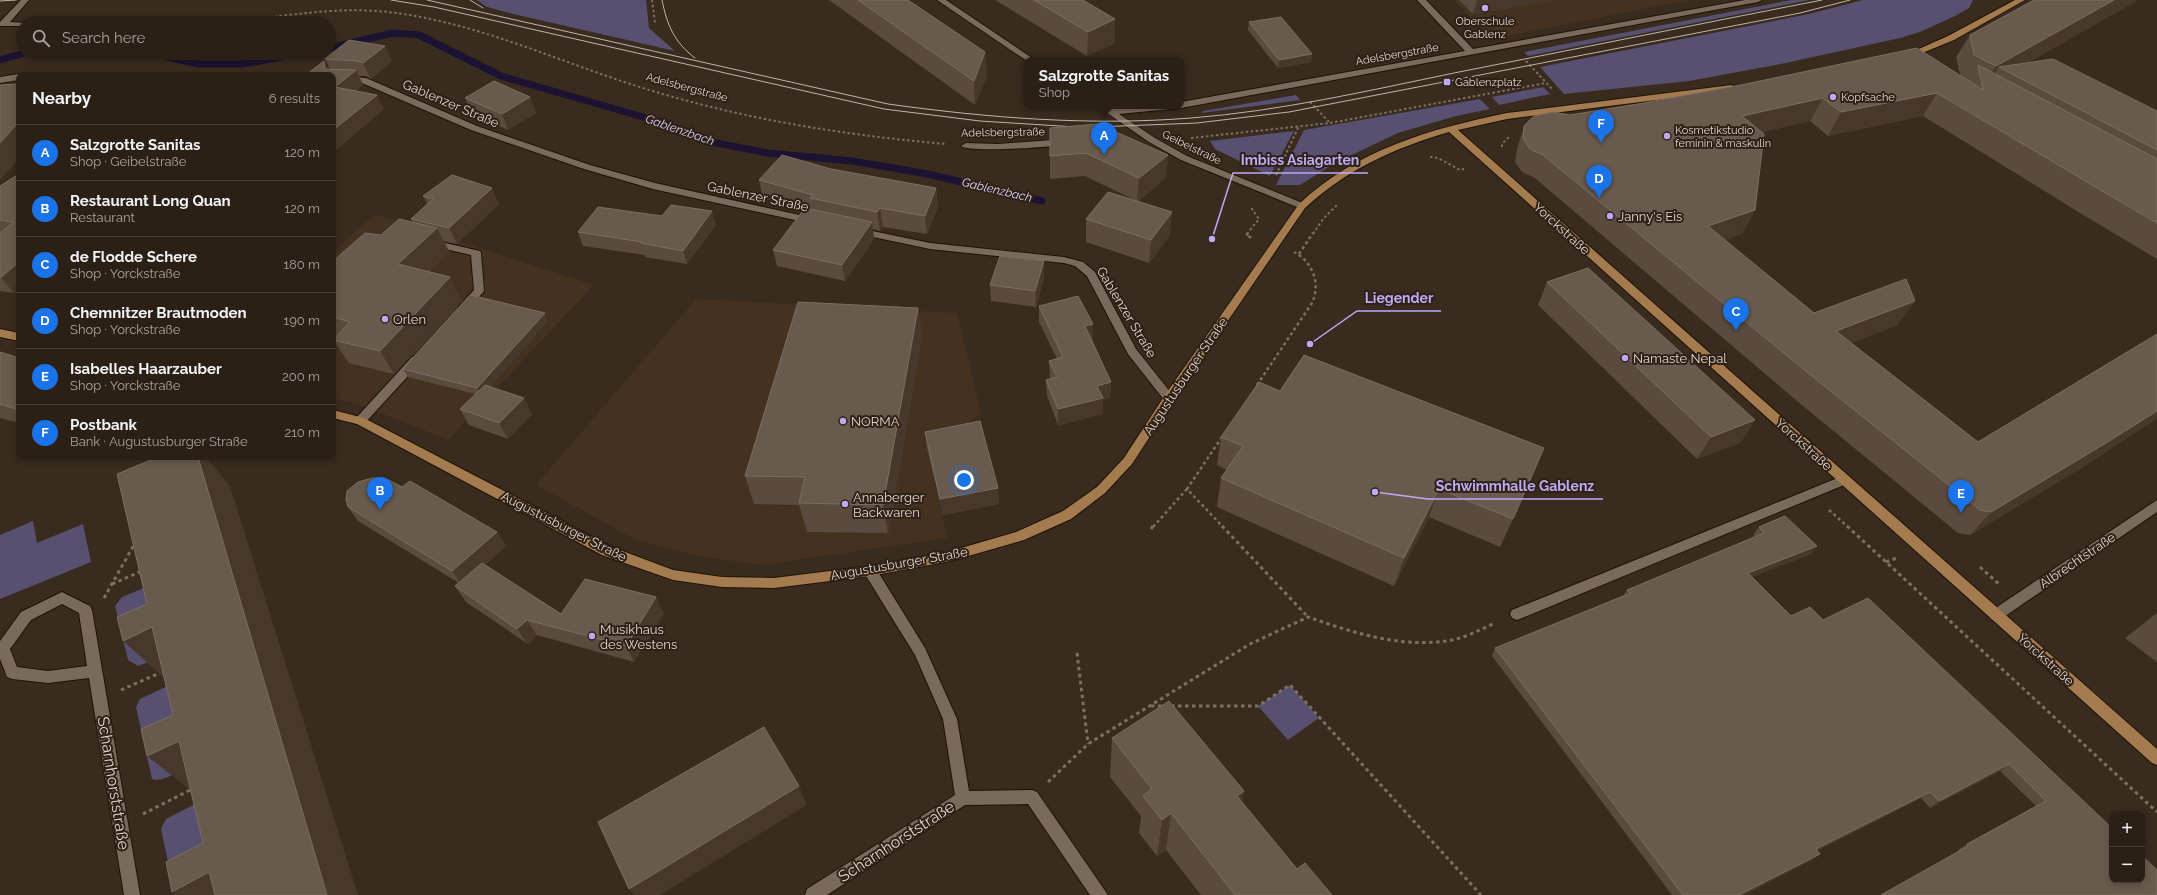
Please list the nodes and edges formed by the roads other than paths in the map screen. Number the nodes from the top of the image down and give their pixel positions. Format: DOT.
graph roads {
  1 [pos="25,0"];
  2 [pos="941,0"];
  3 [pos="1421,0"];
  4 [pos="1758,0"];
  5 [pos="2021,0"];
  6 [pos="1,24"];
  7 [pos="16,24"];
  8 [pos="1472,53"];
  9 [pos="1911,55"];
  10 [pos="1026,57"];
  11 [pos="1896,58"];
  12 [pos="1925,62"];
  13 [pos="16,77"];
  14 [pos="336,79"];
  15 [pos="0,80"];
  16 [pos="1744,86"];
  17 [pos="1184,104"];
  18 [pos="1106,109"];
  19 [pos="1142,109"];
  20 [pos="1110,112"];
  21 [pos="1451,129"];
  22 [pos="1137,140"];
  23 [pos="1152,140"];
  24 [pos="1078,141"];
  25 [pos="966,146"];
  26 [pos="1302,206"];
  27 [pos="821,223"];
  28 [pos="844,228"];
  29 [pos="418,240"];
  30 [pos="454,318"];
  31 [pos="0,333"];
  32 [pos="16,336"];
  33 [pos="423,352"];
  34 [pos="1169,398"];
  35 [pos="336,415"];
  36 [pos="360,421"];
  37 [pos="1845,480"];
  38 [pos="2157,505"];
  39 [pos="870,571"];
  40 [pos="1517,614"];
  41 [pos="1996,615"];
  42 [pos="95,671"];
  43 [pos="2157,758"];
  44 [pos="963,798"];
  45 [pos="132,895"];
  46 [pos="813,895"];
  47 [pos="1100,895"];
  1 -- 6 [label="street"];
  2 -- 10 [label="street"];
  3 -- 8 [label="street"];
  4 -- 8 [label="street, Adelsbergstraße"];
  5 -- 9 [label="main road"];
  6 -- 7 [label="street"];
  8 -- 17 [label="street, Adelsbergstraße"];
  9 -- 11 [label="main road"];
  9 -- 12 [label="street"];
  13 -- 15 [label="street"];
  14 -- 27 [label="street, Gablenzer Straße"];
  16 -- 21 [label="main road, Augustusburger Straße"];
  18 -- 20 [label="street, Geibelstraße"];
  19 -- 20 [label="street"];
  20 -- 23 [label="street, Geibelstraße"];
  21 -- 26 [label="main road, Augustusburger Straße"];
  21 -- 37 [label="main road, Yorckstraße"];
  22 -- 23 [label="street"];
  23 -- 26 [label="street, Geibelstraße"];
  24 -- 25 [label="street, Adelsbergstraße"];
  26 -- 34 [label="main road, Augustusburger Straße"];
  28 -- 34 [label="street, Gablenzer Straße"];
  29 -- 30 [label="street"];
  31 -- 32 [label="main road"];
  33 -- 36 [label="street"];
  34 -- 39 [label="main road, Augustusburger Straße"];
  35 -- 36 [label="main road, Augustusburger Straße"];
  36 -- 39 [label="main road, Augustusburger Straße"];
  37 -- 40 [label="street"];
  37 -- 41 [label="main road, Yorckstraße"];
  38 -- 41 [label="street, Albrechtstraße"];
  39 -- 44 [label="street"];
  41 -- 43 [label="main road, Yorckstraße"];
  42 -- 42 [label="street, Scharnhorststraße"];
  42 -- 45 [label="street, Scharnhorststraße"];
  44 -- 46 [label="street, Scharnhorststraße"];
  44 -- 47 [label="street, Scharnhorststraße"];
}
